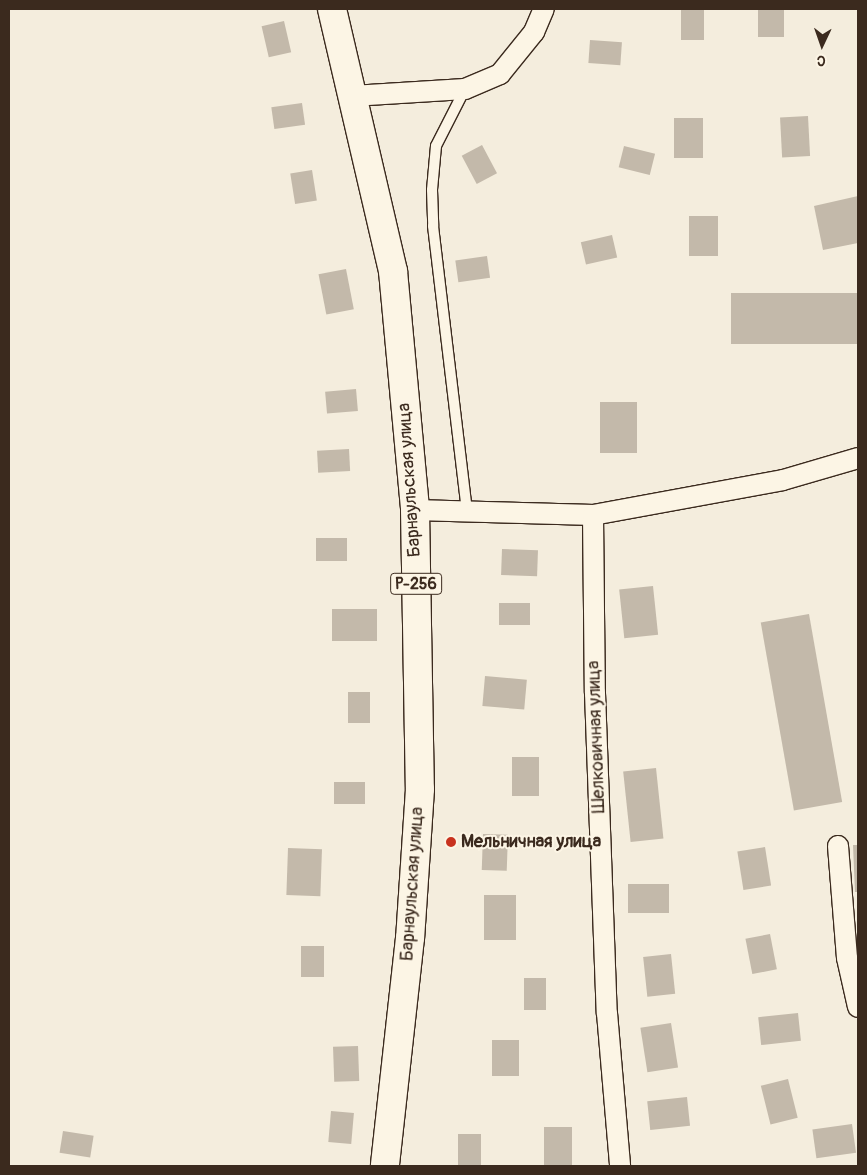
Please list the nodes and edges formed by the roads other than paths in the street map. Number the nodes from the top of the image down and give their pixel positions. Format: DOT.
graph roads {
  1 [pos="332,9"];
  2 [pos="544,9"];
  3 [pos="465,89"];
  4 [pos="352,96"];
  5 [pos="858,458"];
  6 [pos="415,510"];
  7 [pos="467,511"];
  8 [pos="593,514"];
  9 [pos="838,846"];
  10 [pos="858,1007"];
  11 [pos="384,1166"];
  12 [pos="620,1166"];
  1 -- 4 [label="main road, Барнаульская улица / Р-256"];
  2 -- 3 [label="street"];
  3 -- 4 [label="street"];
  3 -- 7 [label="lane"];
  4 -- 6 [label="main road, Барнаульская улица / Р-256"];
  5 -- 8 [label="street"];
  6 -- 7 [label="street"];
  6 -- 11 [label="main road, Барнаульская улица / Р-256"];
  7 -- 8 [label="street"];
  8 -- 12 [label="street, Шелковичная улица"];
  9 -- 10 [label="street"];
}
